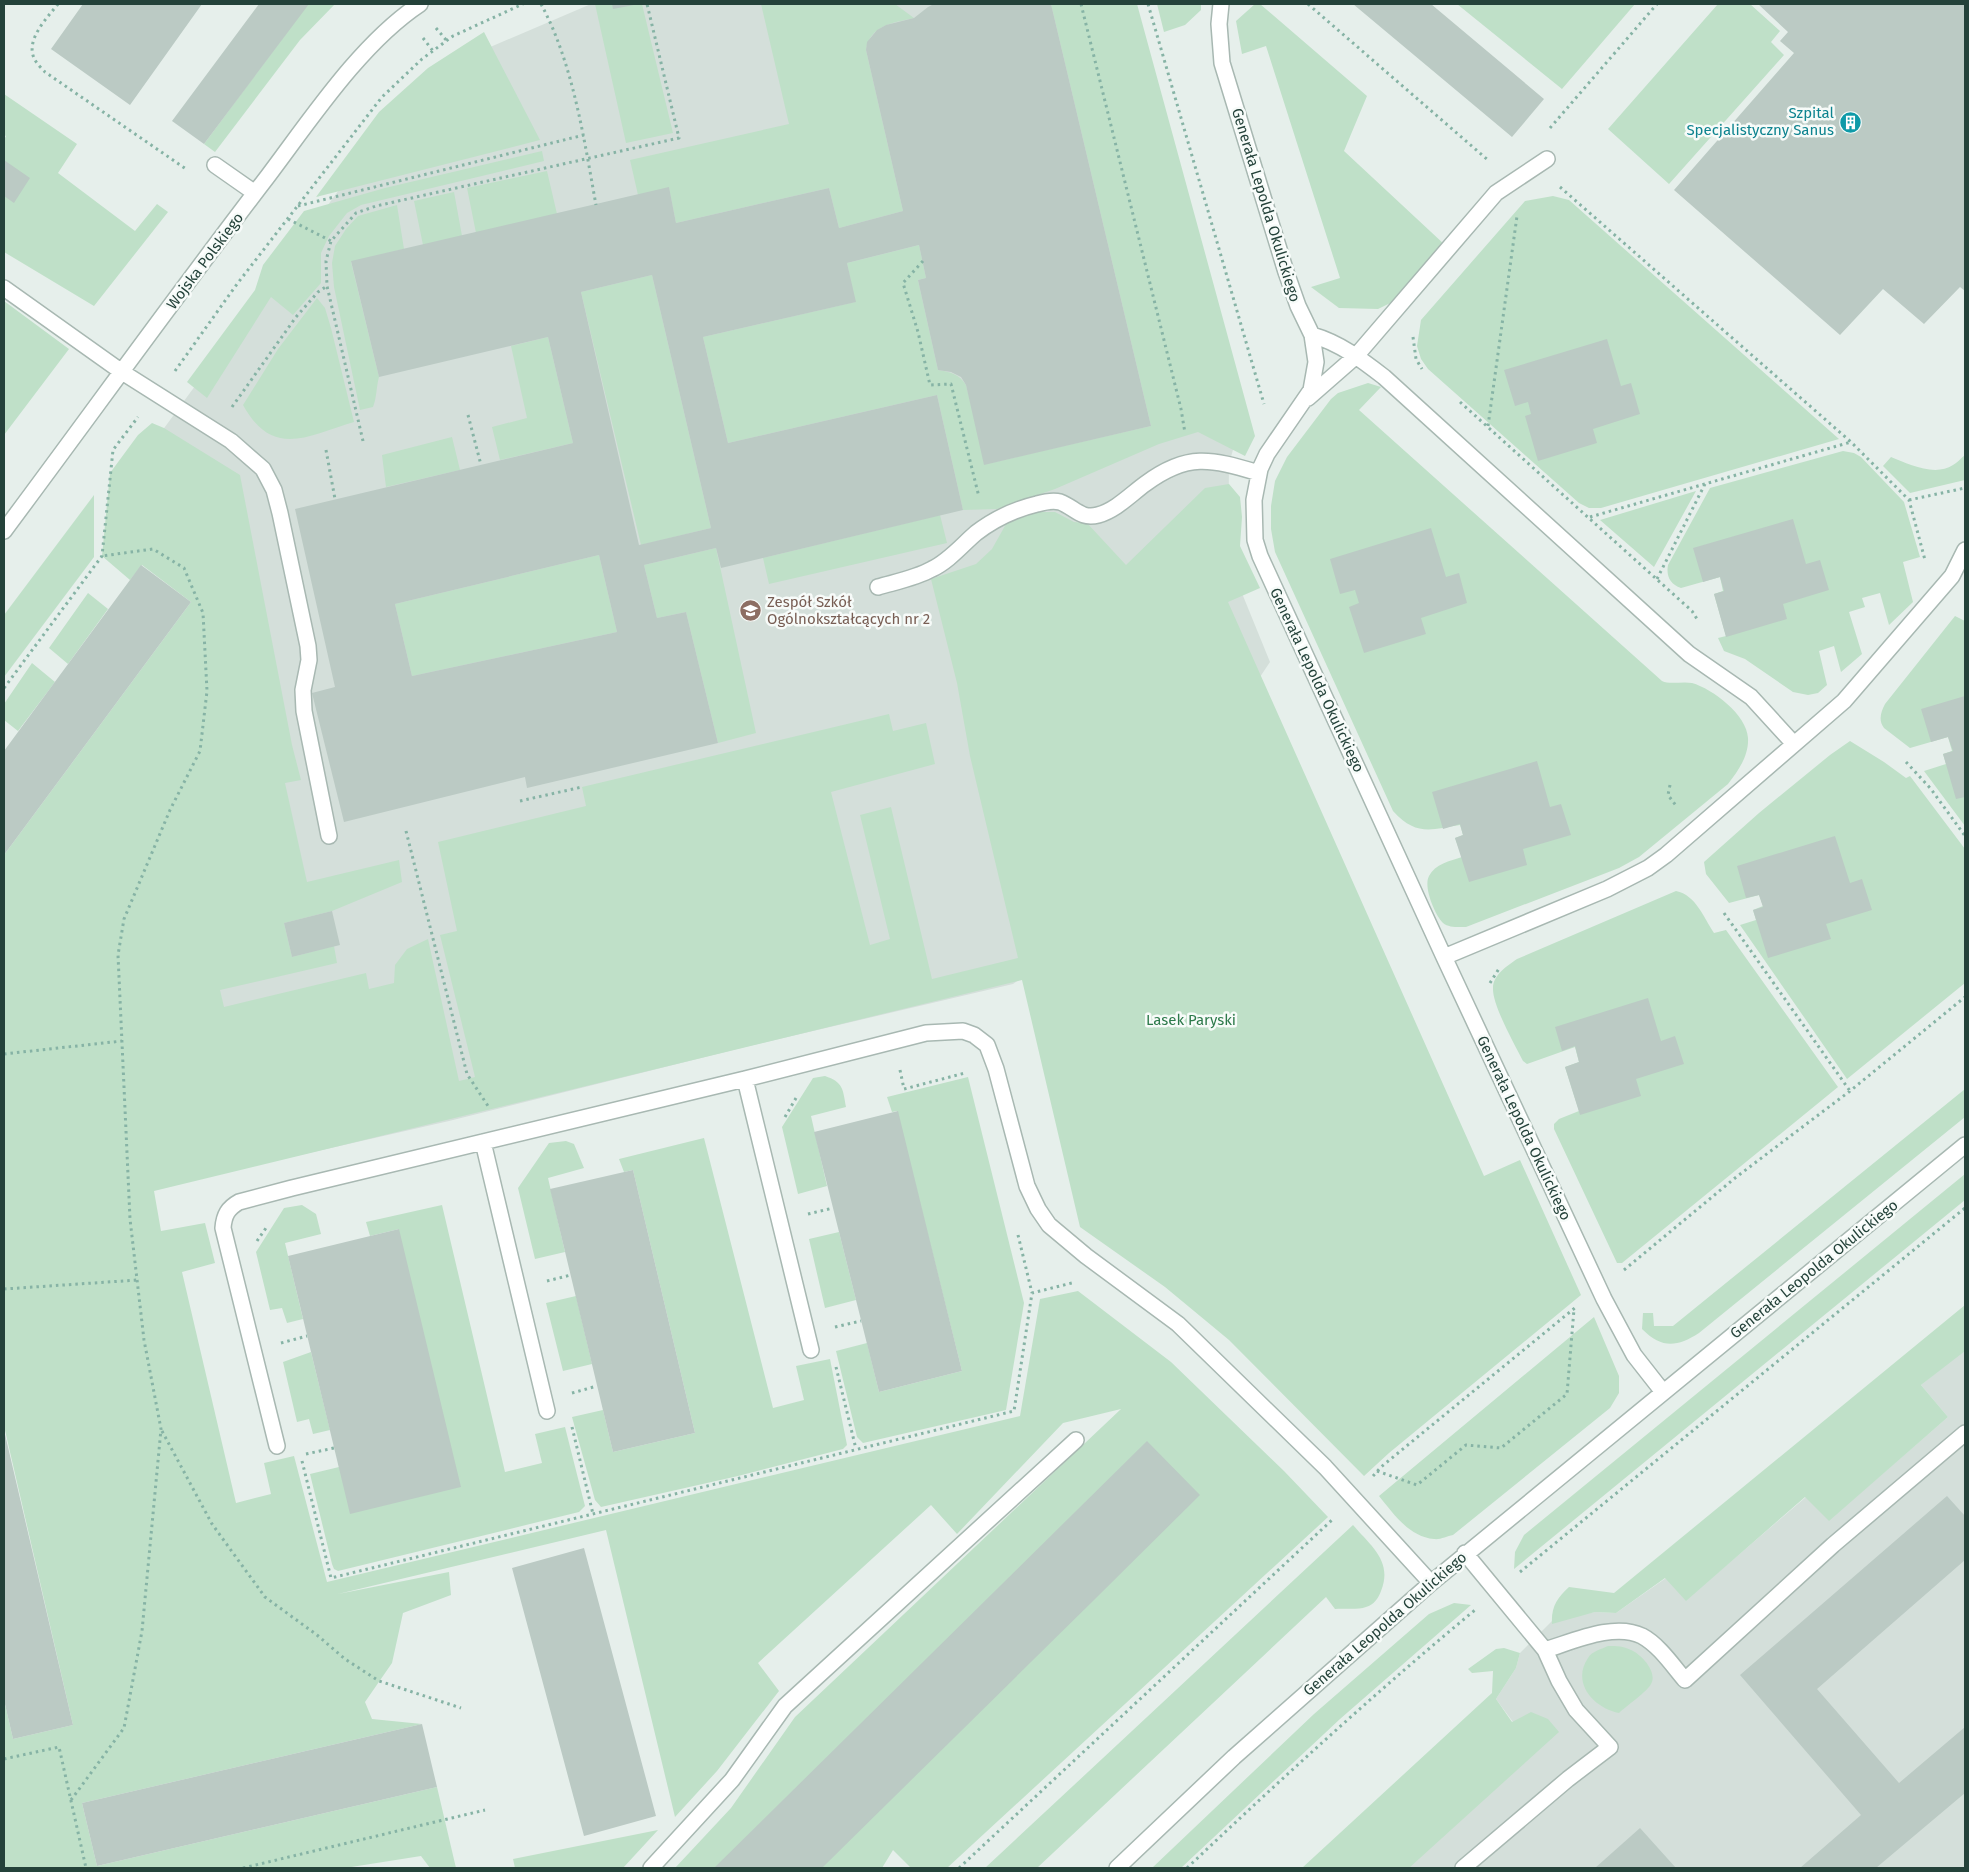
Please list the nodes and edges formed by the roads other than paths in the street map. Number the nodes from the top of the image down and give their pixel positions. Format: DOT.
graph roads {
  1 [pos="420,4"];
  2 [pos="1221,4"];
  3 [pos="1548,159"];
  4 [pos="215,165"];
  5 [pos="255,193"];
  6 [pos="4,288"];
  7 [pos="1312,335"];
  8 [pos="1356,356"];
  9 [pos="122,372"];
  10 [pos="1304,402"];
  11 [pos="1259,474"];
  12 [pos="4,531"];
  13 [pos="1965,550"];
  14 [pos="878,587"];
  15 [pos="1794,744"];
  16 [pos="329,836"];
  17 [pos="1444,957"];
  18 [pos="745,1079"];
  19 [pos="490,1141"];
  20 [pos="1965,1145"];
  21 [pos="811,1350"];
  22 [pos="1663,1392"];
  23 [pos="547,1411"];
  24 [pos="1965,1433"];
  25 [pos="1076,1440"];
  26 [pos="277,1446"];
  27 [pos="1466,1553"];
  28 [pos="1431,1583"];
  29 [pos="1545,1650"];
  30 [pos="651,1868"];
  31 [pos="1117,1868"];
  32 [pos="1463,1868"];
  1 -- 5 [label="street, Wojska Polskiego"];
  2 -- 7 [label="street, Generała Lepolda Okulickiego"];
  3 -- 8 [label="street, Generała Lepolda Okulickiego"];
  4 -- 5 [label="street"];
  5 -- 9 [label="street, Wojska Polskiego"];
  6 -- 9 [label="street"];
  7 -- 8 [label="street"];
  7 -- 10 [label="street, Generała Lepolda Okulickiego"];
  8 -- 10 [label="street, Generała Lepolda Okulickiego"];
  8 -- 15 [label="street"];
  9 -- 12 [label="street, Wojska Polskiego"];
  9 -- 16 [label="street"];
  10 -- 11 [label="street, Generała Lepolda Okulickiego"];
  11 -- 14 [label="street"];
  11 -- 17 [label="street, Generała Lepolda Okulickiego"];
  13 -- 15 [label="street"];
  15 -- 17 [label="street"];
  17 -- 22 [label="street, Generała Lepolda Okulickiego"];
  18 -- 19 [label="street"];
  18 -- 21 [label="street"];
  18 -- 28 [label="street"];
  19 -- 23 [label="street"];
  19 -- 26 [label="street"];
  20 -- 22 [label="street, Generała Leopolda Okulickiego"];
  22 -- 27 [label="street, Generała Leopolda Okulickiego"];
  24 -- 29 [label="street"];
  25 -- 30 [label="street"];
  27 -- 28 [label="street, Generała Leopolda Okulickiego"];
  27 -- 29 [label="street"];
  28 -- 31 [label="street, Generała Leopolda Okulickiego"];
  29 -- 32 [label="street"];
}
